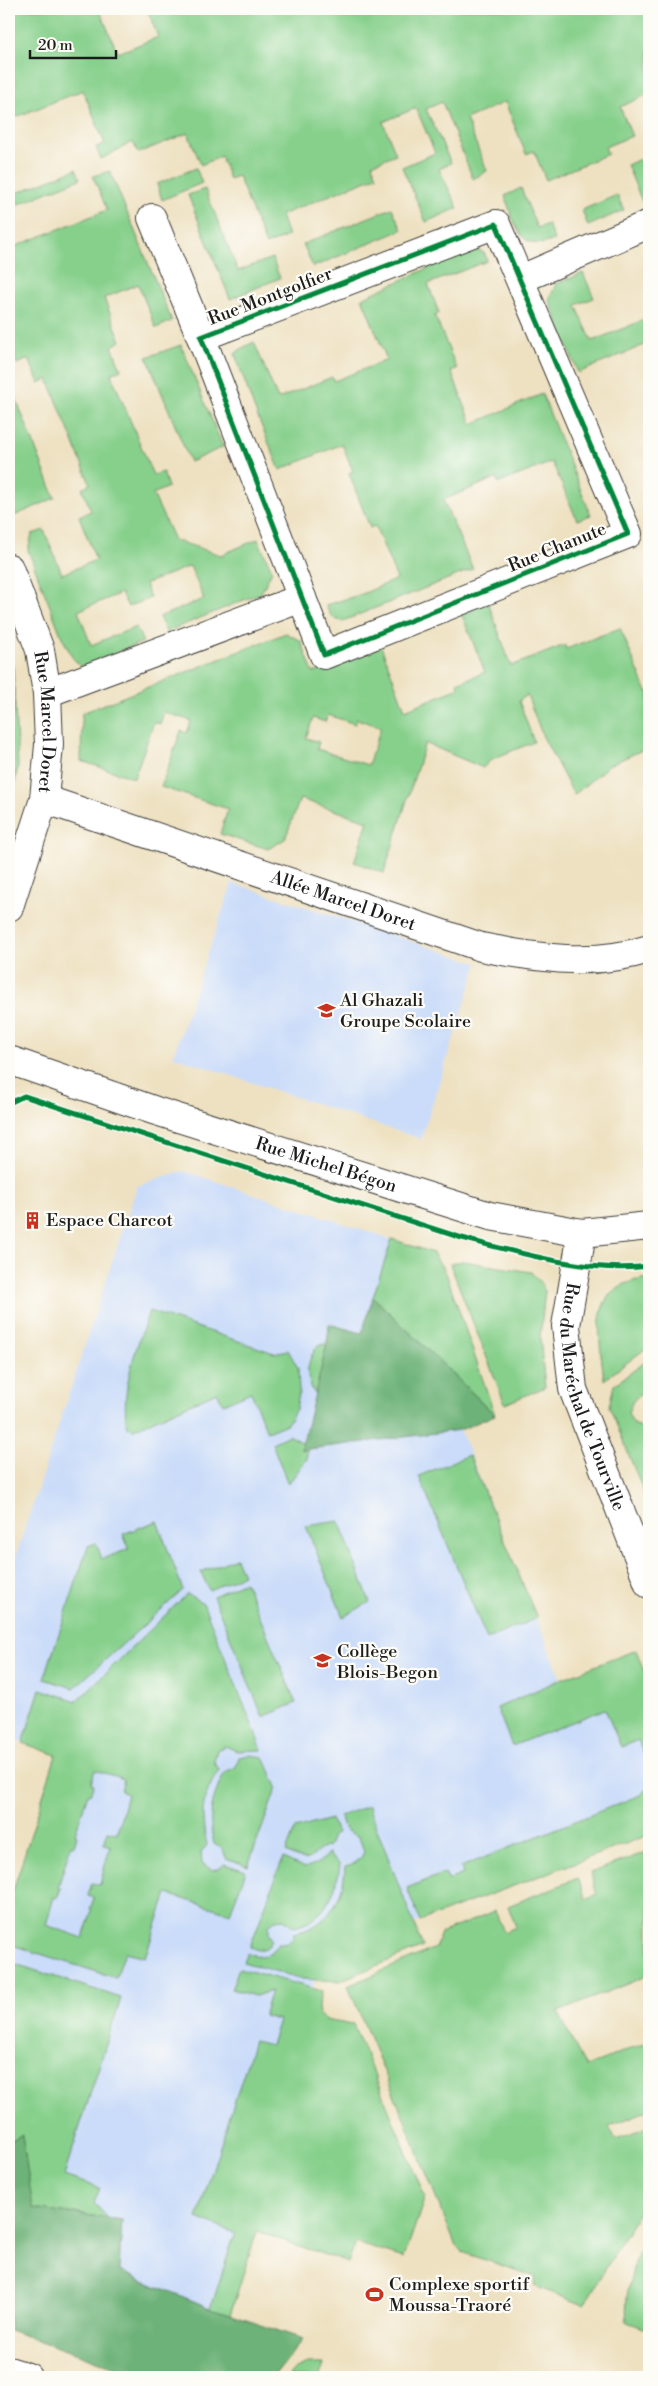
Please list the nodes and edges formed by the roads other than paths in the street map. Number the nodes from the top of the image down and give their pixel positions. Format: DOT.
graph roads {
  1 [pos="152,218"];
  2 [pos="649,224"];
  3 [pos="521,279"];
  4 [pos="201,337"];
  5 [pos="9,568"];
  6 [pos="302,598"];
  7 [pos="47,693"];
  8 [pos="44,799"];
  9 [pos="9,907"];
  10 [pos="649,949"];
  11 [pos="9,1060"];
  12 [pos="649,1226"];
  13 [pos="582,1233"];
  14 [pos="649,1584"];
  15 [pos="9,2371"];
  16 [pos="28,2377"];
  1 -- 4 [label="street, Rue Montgolfier"];
  2 -- 3 [label="street"];
  3 -- 4 [label="street, Rue Montgolfier"];
  3 -- 6 [label="street, Rue Chanute"];
  4 -- 6 [label="street, Rue Montgolfier"];
  5 -- 7 [label="street, Rue Marcel Doret"];
  6 -- 7 [label="street"];
  7 -- 8 [label="street, Rue Marcel Doret"];
  8 -- 9 [label="street, Rue Marcel Doret"];
  8 -- 10 [label="street, Allée Marcel Doret"];
  11 -- 13 [label="street, Rue Michel Bégon"];
  12 -- 13 [label="street, Rue Michel Bégon"];
  13 -- 14 [label="street, Rue du Maréchal de Tourville"];
  15 -- 16 [label="street"];
}
